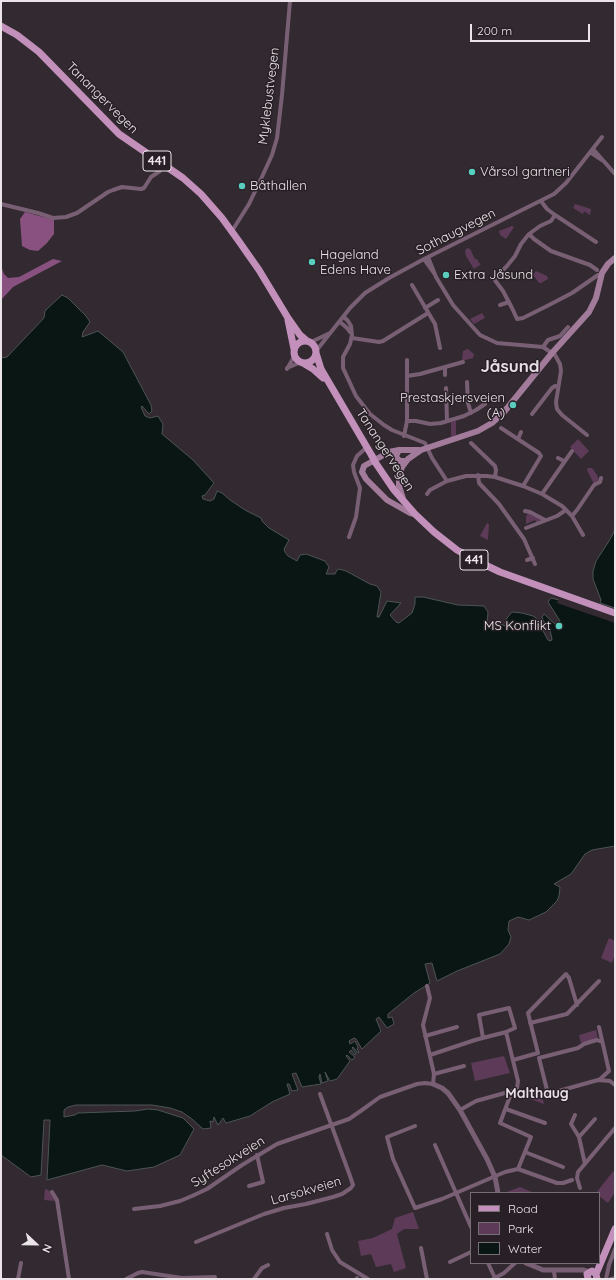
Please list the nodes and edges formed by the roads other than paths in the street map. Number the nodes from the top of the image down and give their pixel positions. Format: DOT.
graph roads {
  1 [pos="290,1"];
  2 [pos="1,26"];
  3 [pos="602,136"];
  4 [pos="592,151"];
  5 [pos="164,165"];
  6 [pos="615,174"];
  7 [pos="541,201"];
  8 [pos="1,204"];
  9 [pos="555,215"];
  10 [pos="232,231"];
  11 [pos="529,234"];
  12 [pos="596,242"];
  13 [pos="426,258"];
  14 [pos="615,258"];
  15 [pos="597,270"];
  16 [pos="601,276"];
  17 [pos="412,285"];
  18 [pos="438,300"];
  19 [pos="509,302"];
  20 [pos="500,305"];
  21 [pos="425,308"];
  22 [pos="428,313"];
  23 [pos="344,317"];
  24 [pos="288,318"];
  25 [pos="340,322"];
  26 [pos="568,327"];
  27 [pos="332,331"];
  28 [pos="352,336"];
  29 [pos="309,341"];
  30 [pos="543,346"];
  31 [pos="440,348"];
  32 [pos="294,352"];
  33 [pos="316,352"];
  34 [pos="552,353"];
  35 [pos="407,360"];
  36 [pos="302,362"];
  37 [pos="463,362"];
  38 [pos="445,367"];
  39 [pos="445,375"];
  40 [pos="407,376"];
  41 [pos="467,382"];
  42 [pos="558,387"];
  43 [pos="446,388"];
  44 [pos="332,389"];
  45 [pos="485,404"];
  46 [pos="471,413"];
  47 [pos="532,414"];
  48 [pos="407,421"];
  49 [pos="447,422"];
  50 [pos="501,428"];
  51 [pos="521,432"];
  52 [pos="587,435"];
  53 [pos="404,436"];
  54 [pos="518,439"];
  55 [pos="471,443"];
  56 [pos="366,448"];
  57 [pos="428,448"];
  58 [pos="399,450"];
  59 [pos="421,450"];
  60 [pos="478,451"];
  61 [pos="572,451"];
  62 [pos="474,454"];
  63 [pos="558,458"];
  64 [pos="406,461"];
  65 [pos="564,461"];
  66 [pos="478,475"];
  67 [pos="495,477"];
  68 [pos="601,478"];
  69 [pos="447,482"];
  70 [pos="522,486"];
  71 [pos="427,494"];
  72 [pos="542,494"];
  73 [pos="404,502"];
  74 [pos="566,510"];
  75 [pos="525,511"];
  76 [pos="415,514"];
  77 [pos="572,516"];
  78 [pos="545,520"];
  79 [pos="526,528"];
  80 [pos="583,535"];
  81 [pos="349,537"];
  82 [pos="533,558"];
  83 [pos="527,560"];
  84 [pos="535,564"];
  85 [pos="615,612"];
  86 [pos="599,981"];
  87 [pos="427,986"];
  88 [pos="577,1005"];
  89 [pos="530,1024"];
  90 [pos="457,1027"];
  91 [pos="599,1027"];
  92 [pos="506,1032"];
  93 [pos="425,1036"];
  94 [pos="483,1038"];
  95 [pos="602,1042"];
  96 [pos="430,1055"];
  97 [pos="513,1060"];
  98 [pos="464,1066"];
  99 [pos="434,1074"];
  100 [pos="598,1080"];
  101 [pos="433,1084"];
  102 [pos="615,1085"];
  103 [pos="512,1091"];
  104 [pos="320,1094"];
  105 [pos="506,1109"];
  106 [pos="460,1110"];
  107 [pos="575,1115"];
  108 [pos="594,1119"];
  109 [pos="545,1123"];
  110 [pos="331,1124"];
  111 [pos="415,1126"];
  112 [pos="615,1128"];
  113 [pos="579,1137"];
  114 [pos="435,1145"];
  115 [pos="525,1152"];
  116 [pos="257,1155"];
  117 [pos="585,1164"];
  118 [pos="563,1167"];
  119 [pos="518,1169"];
  120 [pos="495,1177"];
  121 [pos="572,1180"];
  122 [pos="249,1186"];
  123 [pos="580,1188"];
  124 [pos="52,1192"];
  125 [pos="498,1192"];
  126 [pos="457,1193"];
  127 [pos="134,1209"];
  128 [pos="470,1225"];
  129 [pos="615,1228"];
  130 [pos="327,1234"];
  131 [pos="196,1242"];
  132 [pos="421,1248"];
  133 [pos="615,1249"];
  134 [pos="470,1252"];
  135 [pos="600,1257"];
  136 [pos="600,1259"];
  137 [pos="450,1262"];
  138 [pos="22,1263"];
  139 [pos="488,1264"];
  140 [pos="514,1264"];
  141 [pos="528,1264"];
  142 [pos="597,1264"];
  143 [pos="597,1264"];
  144 [pos="268,1265"];
  145 [pos="554,1271"];
  146 [pos="592,1275"];
  147 [pos="160,1277"];
  148 [pos="215,1277"];
  149 [pos="495,1278"];
  150 [pos="615,1278"];
  151 [pos="18,1279"];
  152 [pos="69,1279"];
  153 [pos="126,1279"];
  154 [pos="254,1279"];
  155 [pos="368,1279"];
  156 [pos="427,1279"];
  157 [pos="555,1279"];
  158 [pos="606,1279"];
  159 [pos="611,1279"];
  1 -- 10 [label="street, Myklebustvegen"];
  2 -- 5 [label="main road, Tanangervegen / 441"];
  3 -- 4 [label="street, Sothaugvegen"];
  4 -- 6 [label="street"];
  4 -- 7 [label="street, Sothaugvegen"];
  5 -- 8 [label="street"];
  5 -- 10 [label="main road, Tanangervegen / 441"];
  7 -- 9 [label="street"];
  7 -- 13 [label="street, Sothaugvegen"];
  9 -- 11 [label="street"];
  9 -- 12 [label="street"];
  10 -- 24 [label="main road, Tanangervegen / 441"];
  11 -- 15 [label="street"];
  11 -- 19 [label="street"];
  13 -- 23 [label="street, Sothaugvegen"];
  13 -- 30 [label="street"];
  14 -- 16 [label="main road"];
  16 -- 19 [label="street"];
  16 -- 34 [label="main road"];
  17 -- 21 [label="street"];
  18 -- 21 [label="street"];
  19 -- 20 [label="street"];
  21 -- 22 [label="street"];
  22 -- 28 [label="street"];
  22 -- 31 [label="street"];
  23 -- 25 [label="street, Sothaugvegen"];
  23 -- 28 [label="street"];
  24 -- 29 [label="main road, Tanangervegen / 441"];
  24 -- 32 [label="main road, Tanangervegen / 441"];
  25 -- 27 [label="street, Sothaugvegen"];
  25 -- 28 [label="street"];
  26 -- 30 [label="street"];
  27 -- 29 [label="street, Sothaugvegen"];
  27 -- 33 [label="street, Sothaugvegen"];
  28 -- 53 [label="street"];
  29 -- 32 [label="main road"];
  29 -- 33 [label="main road, 441"];
  30 -- 34 [label="street"];
  32 -- 36 [label="main road, 441"];
  32 -- 36 [label="street"];
  33 -- 36 [label="main road"];
  33 -- 44 [label="main road, Tanangervegen / 441"];
  34 -- 42 [label="street"];
  34 -- 57 [label="main road"];
  35 -- 40 [label="street"];
  36 -- 44 [label="main road, Tanangervegen / 441"];
  37 -- 38 [label="street"];
  38 -- 39 [label="street"];
  38 -- 40 [label="street"];
  40 -- 48 [label="street"];
  41 -- 46 [label="street"];
  42 -- 47 [label="street"];
  42 -- 52 [label="street"];
  43 -- 49 [label="street"];
  44 -- 56 [label="main road, Tanangervegen / 441"];
  45 -- 46 [label="street"];
  46 -- 49 [label="street"];
  48 -- 49 [label="street"];
  48 -- 53 [label="street"];
  50 -- 54 [label="street"];
  51 -- 54 [label="street"];
  53 -- 57 [label="street"];
  54 -- 70 [label="street"];
  55 -- 60 [label="street"];
  56 -- 73 [label="main road, Tanangervegen / 441"];
  56 -- 81 [label="street"];
  57 -- 59 [label="main road"];
  57 -- 69 [label="street"];
  58 -- 59 [label="main road"];
  58 -- 64 [label="main road"];
  58 -- 76 [label="main road"];
  59 -- 64 [label="main road"];
  60 -- 62 [label="street"];
  60 -- 67 [label="street"];
  61 -- 65 [label="street"];
  63 -- 65 [label="street"];
  64 -- 73 [label="main road"];
  65 -- 72 [label="street"];
  66 -- 67 [label="street"];
  66 -- 69 [label="street"];
  66 -- 82 [label="street"];
  67 -- 70 [label="street"];
  68 -- 77 [label="street"];
  69 -- 71 [label="street"];
  70 -- 72 [label="street"];
  72 -- 74 [label="street"];
  73 -- 76 [label="main road, Tanangervegen / 441"];
  74 -- 77 [label="street"];
  74 -- 78 [label="street"];
  75 -- 78 [label="street"];
  76 -- 85 [label="main road, Tanangervegen / 441"];
  77 -- 80 [label="street"];
  78 -- 79 [label="street"];
  82 -- 83 [label="street"];
  82 -- 84 [label="street"];
  86 -- 88 [label="street"];
  87 -- 93 [label="street"];
  88 -- 89 [label="street"];
  88 -- 89 [label="street"];
  89 -- 97 [label="street"];
  90 -- 93 [label="street"];
  91 -- 95 [label="street"];
  92 -- 94 [label="street"];
  92 -- 94 [label="street"];
  92 -- 97 [label="street"];
  93 -- 96 [label="street"];
  94 -- 96 [label="street"];
  95 -- 100 [label="street"];
  95 -- 100 [label="street"];
  96 -- 99 [label="street"];
  97 -- 103 [label="street"];
  98 -- 99 [label="street"];
  99 -- 101 [label="street"];
  100 -- 102 [label="street"];
  101 -- 106 [label="street"];
  101 -- 110 [label="street, Syftesokveien"];
  103 -- 105 [label="street"];
  103 -- 106 [label="street"];
  104 -- 110 [label="street, Larsokveien"];
  105 -- 109 [label="street"];
  105 -- 115 [label="street"];
  106 -- 120 [label="street"];
  107 -- 113 [label="street"];
  108 -- 113 [label="street"];
  110 -- 116 [label="street, Syftesokveien"];
  110 -- 131 [label="street, Larsokveien"];
  111 -- 126 [label="street"];
  112 -- 117 [label="street"];
  113 -- 117 [label="street"];
  114 -- 126 [label="street"];
  115 -- 118 [label="street"];
  115 -- 119 [label="street"];
  116 -- 122 [label="street"];
  116 -- 127 [label="street, Syftesokveien"];
  117 -- 123 [label="street"];
  119 -- 120 [label="street"];
  119 -- 121 [label="street"];
  120 -- 125 [label="street"];
  120 -- 126 [label="street"];
  124 -- 152 [label="street"];
  126 -- 128 [label="street"];
  129 -- 135 [label="main road"];
  129 -- 136 [label="main road"];
  130 -- 155 [label="street"];
  132 -- 156 [label="street"];
  133 -- 158 [label="street"];
  134 -- 137 [label="street"];
  138 -- 151 [label="street"];
  139 -- 149 [label="street"];
  140 -- 149 [label="street"];
  141 -- 145 [label="street"];
  142 -- 146 [label="main road"];
  143 -- 146 [label="main road"];
  144 -- 154 [label="street"];
  145 -- 146 [label="street"];
  145 -- 157 [label="street"];
  146 -- 158 [label="street"];
  147 -- 148 [label="street"];
  147 -- 153 [label="street"];
  150 -- 159 [label="street"];
}
